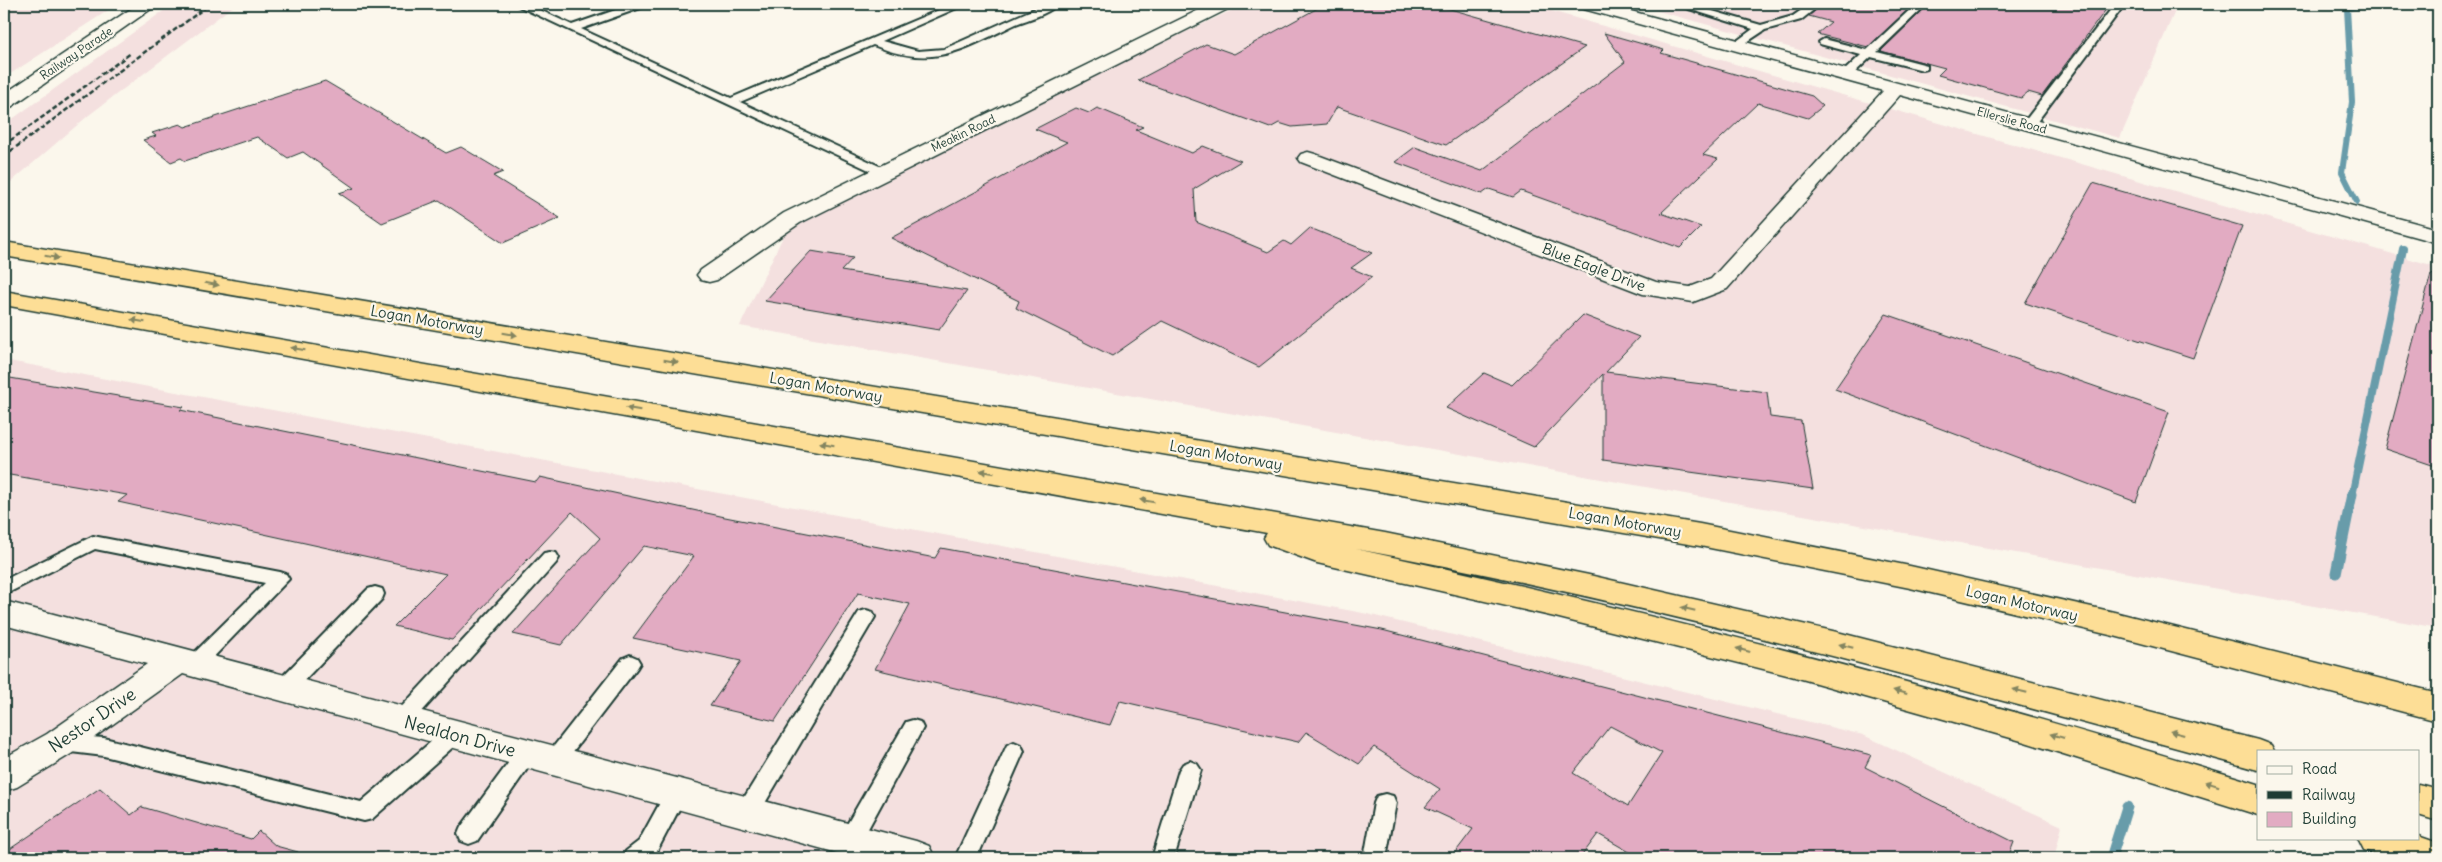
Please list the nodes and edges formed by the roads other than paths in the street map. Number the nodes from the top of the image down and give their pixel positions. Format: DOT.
graph roads {
  1 [pos="149,4"];
  2 [pos="519,4"];
  3 [pos="642,4"];
  4 [pos="961,4"];
  5 [pos="1053,4"];
  6 [pos="1186,4"];
  7 [pos="1678,4"];
  8 [pos="1816,4"];
  9 [pos="1922,4"];
  10 [pos="2120,4"];
  11 [pos="1599,5"];
  12 [pos="1217,8"];
  13 [pos="573,28"];
  14 [pos="1761,28"];
  15 [pos="872,41"];
  16 [pos="1824,42"];
  17 [pos="1738,45"];
  18 [pos="1869,53"];
  19 [pos="1923,68"];
  20 [pos="1846,74"];
  21 [pos="1896,88"];
  22 [pos="730,102"];
  23 [pos="4,103"];
  24 [pos="2029,124"];
  25 [pos="1308,158"];
  26 [pos="884,173"];
  27 [pos="2438,236"];
  28 [pos="4,249"];
  29 [pos="709,275"];
  30 [pos="4,298"];
  31 [pos="1195,509"];
  32 [pos="550,558"];
  33 [pos="4,588"];
  34 [pos="375,594"];
  35 [pos="4,614"];
  36 [pos="866,617"];
  37 [pos="186,662"];
  38 [pos="630,663"];
  39 [pos="284,688"];
  40 [pos="2438,707"];
  41 [pos="402,720"];
  42 [pos="913,728"];
  43 [pos="454,734"];
  44 [pos="59,744"];
  45 [pos="1014,751"];
  46 [pos="2257,754"];
  47 [pos="540,757"];
  48 [pos="1190,770"];
  49 [pos="4,776"];
  50 [pos="676,794"];
  51 [pos="2257,799"];
  52 [pos="2420,800"];
  53 [pos="1385,803"];
  54 [pos="2438,805"];
  55 [pos="747,813"];
  56 [pos="469,834"];
  57 [pos="850,840"];
  58 [pos="2383,840"];
  59 [pos="634,858"];
  60 [pos="916,858"];
  61 [pos="966,858"];
  62 [pos="1163,858"];
  63 [pos="1375,858"];
  64 [pos="2434,858"];
  1 -- 23 [label="street, Railway Parade"];
  2 -- 13 [label="lane"];
  3 -- 13 [label="lane"];
  4 -- 15 [label="lane"];
  5 -- 15 [label="lane"];
  6 -- 12 [label="lane"];
  7 -- 14 [label="lane"];
  8 -- 14 [label="lane"];
  9 -- 18 [label="lane"];
  10 -- 24 [label="lane"];
  11 -- 17 [label="street, Ellerslie Road"];
  12 -- 26 [label="street, Meakin Road"];
  13 -- 22 [label="lane"];
  14 -- 17 [label="lane"];
  15 -- 22 [label="lane"];
  16 -- 18 [label="lane"];
  17 -- 20 [label="street, Ellerslie Road"];
  18 -- 19 [label="lane"];
  18 -- 20 [label="lane"];
  20 -- 21 [label="street, Ellerslie Road"];
  21 -- 24 [label="street, Ellerslie Road"];
  21 -- 25 [label="street, Blue Eagle Drive"];
  22 -- 26 [label="lane"];
  24 -- 27 [label="street, Ellerslie Road"];
  26 -- 29 [label="street, Meakin Road"];
  28 -- 40 [label="highway, Logan Motorway, one-way"];
  31 -- 30 [label="highway, one-way"];
  46 -- 31 [label="highway, one-way"];
  51 -- 31 [label="highway, one-way"];
  32 -- 41 [label="lane"];
  33 -- 37 [label="lane"];
  34 -- 39 [label="lane"];
  35 -- 37 [label="street, Nealdon Drive"];
  36 -- 55 [label="lane"];
  37 -- 39 [label="street, Nealdon Drive"];
  37 -- 44 [label="street, Nestor Drive"];
  38 -- 47 [label="lane"];
  39 -- 41 [label="street, Nealdon Drive"];
  41 -- 43 [label="street, Nealdon Drive"];
  42 -- 57 [label="lane"];
  43 -- 44 [label="lane"];
  43 -- 47 [label="street, Nealdon Drive"];
  44 -- 49 [label="street, Nestor Drive"];
  45 -- 61 [label="lane"];
  47 -- 50 [label="street, Nealdon Drive"];
  47 -- 56 [label="lane"];
  48 -- 62 [label="lane"];
  50 -- 55 [label="street, Nealdon Drive"];
  50 -- 59 [label="lane"];
  52 -- 54 [label="highway"];
  53 -- 63 [label="lane"];
  55 -- 57 [label="street, Nealdon Drive"];
  57 -- 60 [label="street, Nealdon Drive"];
  58 -- 64 [label="highway"];
}
